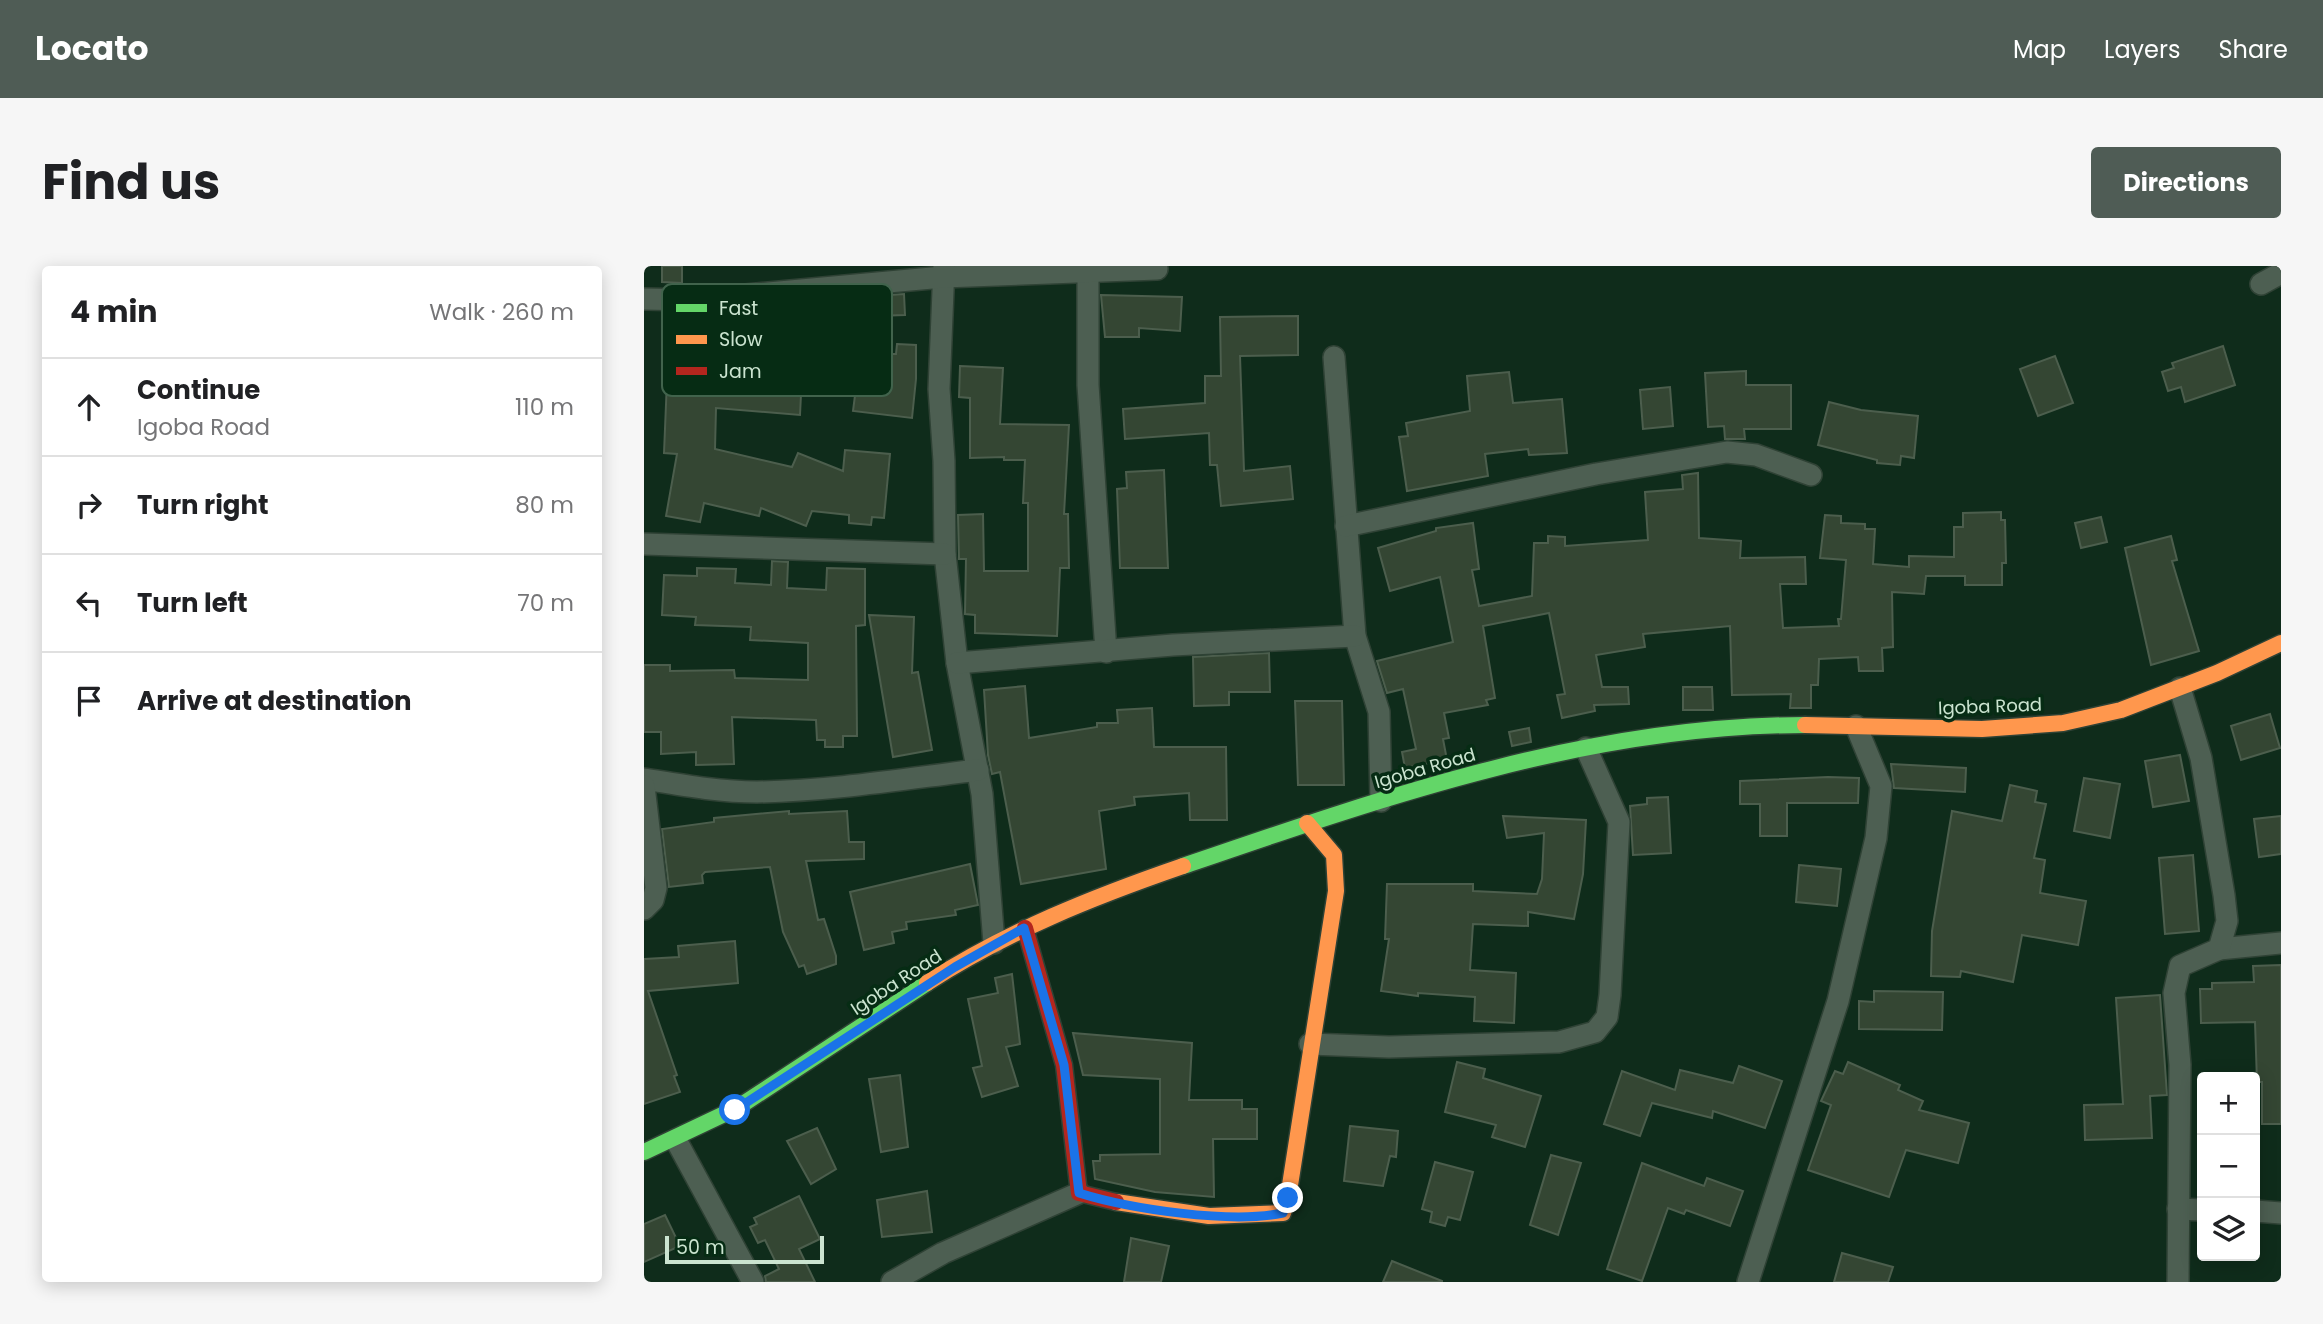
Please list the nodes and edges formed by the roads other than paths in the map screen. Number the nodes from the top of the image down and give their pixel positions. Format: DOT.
graph roads {
  1 [pos="1157,269"];
  2 [pos="1088,271"];
  3 [pos="944,272"];
  4 [pos="2281,273"];
  5 [pos="836,284"];
  6 [pos="2261,284"];
  7 [pos="644,299"];
  8 [pos="662,299"];
  9 [pos="1334,357"];
  10 [pos="1811,475"];
  11 [pos="1346,526"];
  12 [pos="644,544"];
  13 [pos="945,554"];
  14 [pos="1355,636"];
  15 [pos="2281,643"];
  16 [pos="1106,652"];
  17 [pos="957,663"];
  18 [pos="2180,688"];
  19 [pos="1856,726"];
  20 [pos="1586,748"];
  21 [pos="978,770"];
  22 [pos="644,779"];
  23 [pos="644,786"];
  24 [pos="1381,801"];
  25 [pos="1307,823"];
  26 [pos="644,909"];
  27 [pos="1024,928"];
  28 [pos="995,943"];
  29 [pos="2281,943"];
  30 [pos="2219,948"];
  31 [pos="1310,1044"];
  32 [pos="676,1140"];
  33 [pos="644,1152"];
  34 [pos="1079,1193"];
  35 [pos="2178,1209"];
  36 [pos="2197,1210"];
  37 [pos="2260,1211"];
  38 [pos="2281,1213"];
  39 [pos="753,1282"];
  40 [pos="892,1282"];
  41 [pos="1748,1282"];
  42 [pos="2178,1282"];
  1 -- 2 [label="street"];
  2 -- 3 [label="street"];
  2 -- 16 [label="street"];
  3 -- 5 [label="street"];
  3 -- 13 [label="street"];
  4 -- 6 [label="street"];
  7 -- 8 [label="street"];
  9 -- 11 [label="street"];
  10 -- 11 [label="street"];
  11 -- 14 [label="street"];
  12 -- 13 [label="street"];
  13 -- 17 [label="street"];
  14 -- 16 [label="street"];
  14 -- 24 [label="street"];
  15 -- 18 [label="street, Igoba Road"];
  16 -- 17 [label="street"];
  17 -- 21 [label="street"];
  18 -- 19 [label="street, Igoba Road"];
  18 -- 30 [label="street"];
  19 -- 20 [label="street, Igoba Road"];
  19 -- 41 [label="street"];
  20 -- 24 [label="street, Igoba Road"];
  20 -- 31 [label="street"];
  21 -- 22 [label="street"];
  21 -- 28 [label="street"];
  23 -- 26 [label="street"];
  24 -- 25 [label="street, Igoba Road"];
  25 -- 27 [label="street, Igoba Road"];
  25 -- 31 [label="street"];
  27 -- 28 [label="street, Igoba Road"];
  27 -- 34 [label="street"];
  28 -- 32 [label="street, Igoba Road"];
  29 -- 30 [label="street"];
  30 -- 35 [label="street"];
  31 -- 34 [label="street"];
  32 -- 33 [label="street, Igoba Road"];
  32 -- 39 [label="street"];
  34 -- 40 [label="street"];
  35 -- 36 [label="street"];
  35 -- 42 [label="street"];
  37 -- 38 [label="street"];
}
